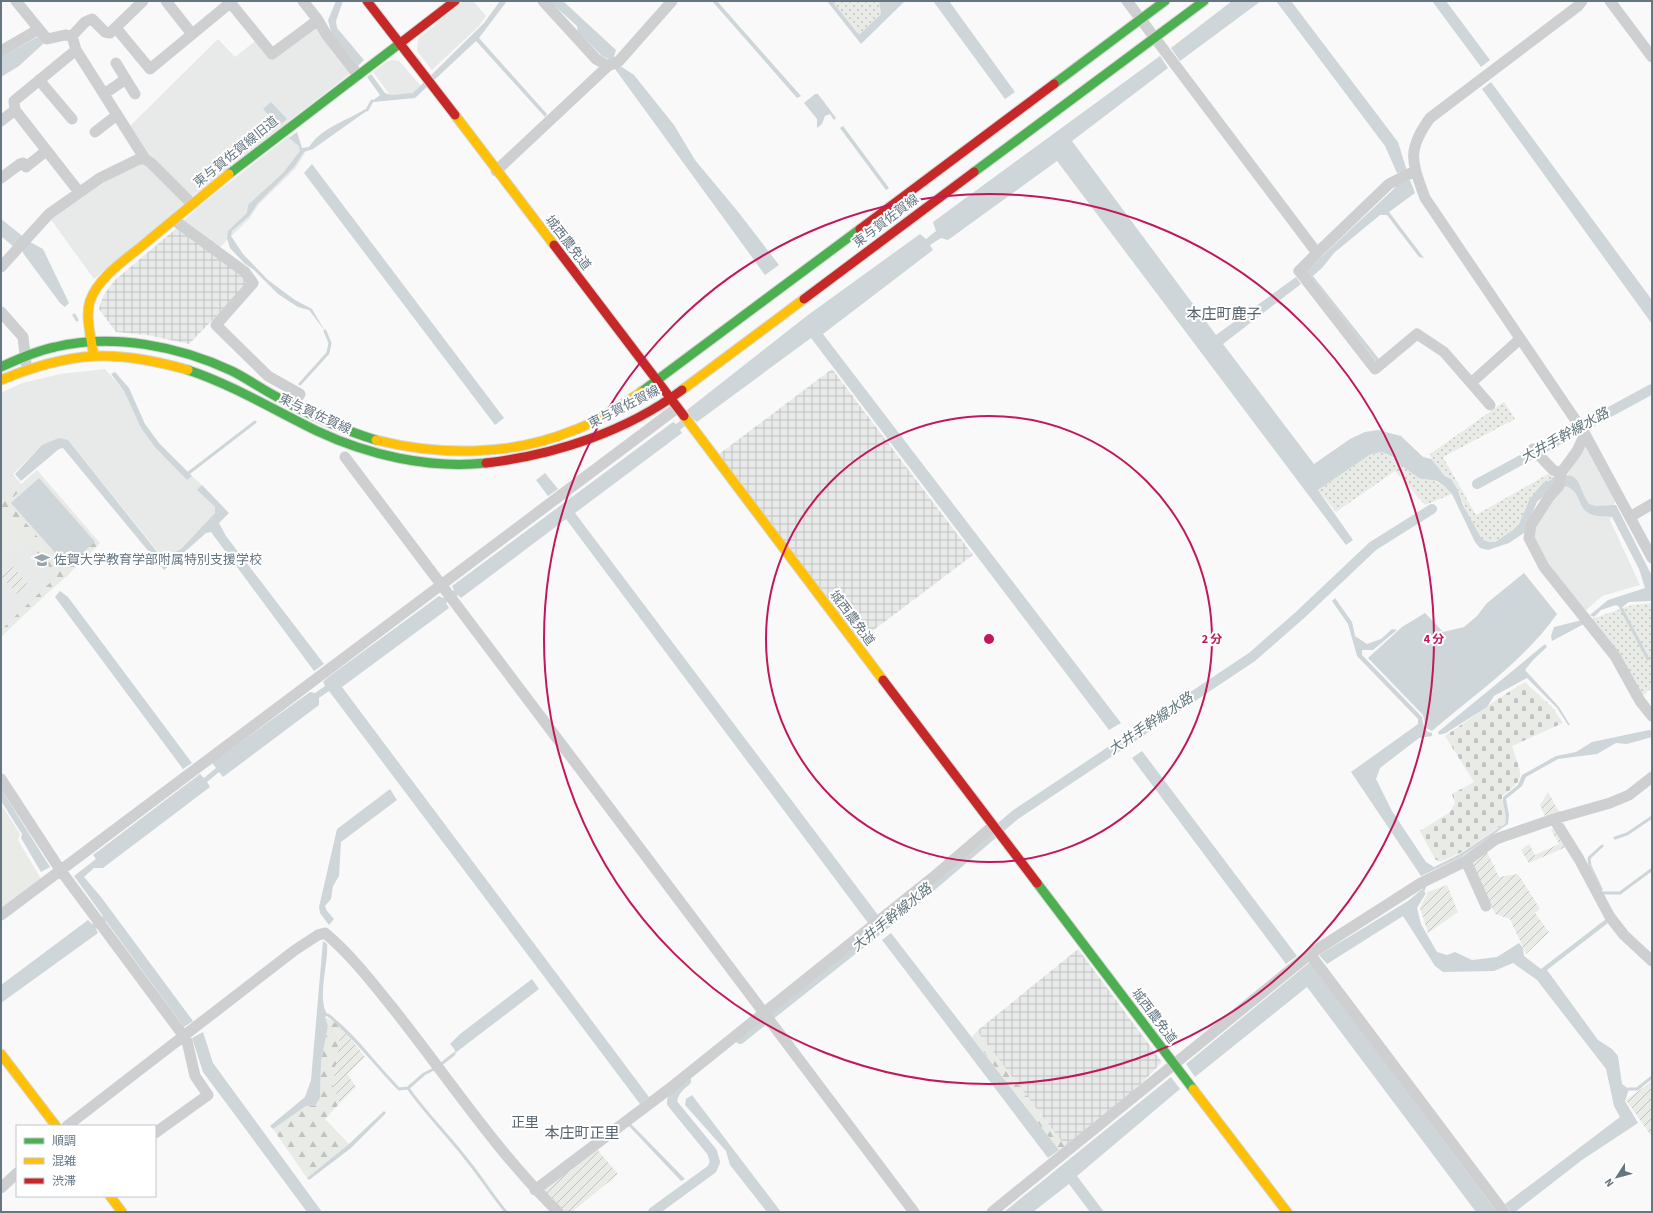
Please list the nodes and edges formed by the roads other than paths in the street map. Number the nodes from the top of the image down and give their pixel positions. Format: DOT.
graph roads {
  1 [pos="16,1"];
  2 [pos="143,1"];
  3 [pos="166,1"];
  4 [pos="303,1"];
  5 [pos="367,1"];
  6 [pos="455,1"];
  7 [pos="543,1"];
  8 [pos="672,1"];
  9 [pos="1127,1"];
  10 [pos="1165,1"];
  11 [pos="1204,1"];
  12 [pos="1582,1"];
  13 [pos="1610,1"];
  14 [pos="230,2"];
  15 [pos="1141,19"];
  16 [pos="318,20"];
  17 [pos="116,28"];
  18 [pos="39,30"];
  19 [pos="192,34"];
  20 [pos="72,36"];
  21 [pos="1155,38"];
  22 [pos="400,43"];
  23 [pos="76,50"];
  24 [pos="1,51"];
  25 [pos="1652,57"];
  26 [pos="116,63"];
  27 [pos="608,66"];
  28 [pos="358,75"];
  29 [pos="126,79"];
  30 [pos="39,80"];
  31 [pos="104,94"];
  32 [pos="135,94"];
  33 [pos="14,110"];
  34 [pos="117,115"];
  35 [pos="72,119"];
  36 [pos="1,121"];
  37 [pos="95,132"];
  38 [pos="46,151"];
  39 [pos="145,159"];
  40 [pos="496,171"];
  41 [pos="1408,176"];
  42 [pos="1,178"];
  43 [pos="79,192"];
  44 [pos="192,204"];
  45 [pos="174,220"];
  46 [pos="1318,253"];
  47 [pos="1,267"];
  48 [pos="1,312"];
  49 [pos="1520,339"];
  50 [pos="92,343"];
  51 [pos="26,356"];
  52 [pos="94,357"];
  53 [pos="1,367"];
  54 [pos="25,370"];
  55 [pos="1,380"];
  56 [pos="657,382"];
  57 [pos="1471,383"];
  58 [pos="670,399"];
  59 [pos="293,405"];
  60 [pos="1490,405"];
  61 [pos="680,412"];
  62 [pos="1585,434"];
  63 [pos="1536,452"];
  64 [pos="345,457"];
  65 [pos="1561,473"];
  66 [pos="1652,504"];
  67 [pos="1630,517"];
  68 [pos="1652,558"];
  69 [pos="447,592"];
  70 [pos="1652,716"];
  71 [pos="1652,777"];
  72 [pos="1,779"];
  73 [pos="1554,819"];
  74 [pos="993,826"];
  75 [pos="1466,860"];
  76 [pos="61,871"];
  77 [pos="1486,906"];
  78 [pos="1,915"];
  79 [pos="1310,954"];
  80 [pos="1652,961"];
  81 [pos="766,1017"];
  82 [pos="184,1035"];
  83 [pos="1,1054"];
  84 [pos="1174,1064"];
  85 [pos="669,1089"];
  86 [pos="680,1095"];
  87 [pos="55,1125"];
  88 [pos="68,1125"];
  89 [pos="156,1132"];
  90 [pos="16,1174"];
  91 [pos="1,1188"];
  92 [pos="535,1190"];
  93 [pos="111,1197"];
  94 [pos="122,1212"];
  95 [pos="558,1212"];
  96 [pos="914,1212"];
  97 [pos="992,1212"];
  98 [pos="1287,1212"];
  99 [pos="1504,1212"];
  1 -- 18 [label="street"];
  2 -- 17 [label="street"];
  3 -- 19 [label="street"];
  4 -- 16 [label="street"];
  5 -- 22 [label="main road"];
  6 -- 22 [label="main road, 東与賀佐賀線旧道"];
  7 -- 27 [label="street"];
  8 -- 27 [label="street"];
  9 -- 15 [label="street"];
  10 -- 15 [label="main road, 東与賀佐賀線"];
  11 -- 21 [label="main road, 東与賀佐賀線"];
  12 -- 41 [label="street"];
  13 -- 25 [label="street"];
  14 -- 16 [label="street"];
  14 -- 19 [label="street"];
  15 -- 21 [label="street"];
  15 -- 56 [label="main road, 東与賀佐賀線"];
  16 -- 28 [label="street"];
  17 -- 19 [label="street"];
  17 -- 20 [label="street"];
  18 -- 20 [label="street"];
  18 -- 24 [label="street"];
  20 -- 23 [label="street"];
  21 -- 46 [label="street"];
  21 -- 58 [label="main road, 東与賀佐賀線"];
  22 -- 28 [label="main road, 東与賀佐賀線旧道"];
  22 -- 40 [label="main road, 城西農免道"];
  23 -- 30 [label="street"];
  23 -- 31 [label="street"];
  26 -- 29 [label="street"];
  27 -- 40 [label="street"];
  28 -- 44 [label="main road, 東与賀佐賀線旧道"];
  29 -- 31 [label="street"];
  29 -- 32 [label="street"];
  30 -- 33 [label="street"];
  30 -- 35 [label="street"];
  31 -- 34 [label="street"];
  33 -- 36 [label="street"];
  33 -- 38 [label="street"];
  34 -- 37 [label="street"];
  34 -- 39 [label="street"];
  38 -- 42 [label="street"];
  38 -- 43 [label="street"];
  39 -- 43 [label="street"];
  39 -- 44 [label="street"];
  40 -- 56 [label="main road, 城西農免道"];
  41 -- 46 [label="street"];
  41 -- 49 [label="street"];
  43 -- 47 [label="street"];
  44 -- 45 [label="main road, 東与賀佐賀線旧道"];
  45 -- 50 [label="main road, 東与賀佐賀線旧道"];
  45 -- 59 [label="street"];
  46 -- 57 [label="street"];
  48 -- 51 [label="street"];
  49 -- 57 [label="street"];
  49 -- 62 [label="street"];
  50 -- 51 [label="main road, 東与賀佐賀線"];
  50 -- 52 [label="main road, 東与賀佐賀線旧道"];
  50 -- 59 [label="main road, 東与賀佐賀線"];
  51 -- 53 [label="main road, 東与賀佐賀線"];
  51 -- 54 [label="street"];
  52 -- 54 [label="main road, 東与賀佐賀線"];
  52 -- 58 [label="main road, 東与賀佐賀線"];
  54 -- 55 [label="main road, 東与賀佐賀線"];
  56 -- 58 [label="main road, 城西農免道"];
  56 -- 59 [label="main road, 東与賀佐賀線"];
  57 -- 60 [label="street"];
  58 -- 61 [label="main road, 城西農免道"];
  61 -- 69 [label="street"];
  61 -- 74 [label="main road, 城西農免道"];
  62 -- 65 [label="street"];
  62 -- 67 [label="street"];
  63 -- 65 [label="street"];
  64 -- 69 [label="street"];
  65 -- 70 [label="street"];
  66 -- 67 [label="street"];
  67 -- 68 [label="street"];
  69 -- 76 [label="street"];
  69 -- 81 [label="street"];
  71 -- 73 [label="street"];
  72 -- 76 [label="street"];
  73 -- 75 [label="street"];
  73 -- 80 [label="street"];
  74 -- 81 [label="street"];
  74 -- 84 [label="main road, 城西農免道"];
  75 -- 77 [label="street"];
  75 -- 79 [label="street"];
  76 -- 78 [label="street"];
  76 -- 82 [label="street"];
  79 -- 84 [label="street"];
  79 -- 99 [label="street"];
  81 -- 85 [label="street"];
  81 -- 96 [label="street"];
  82 -- 88 [label="street"];
  82 -- 89 [label="street"];
  82 -- 92 [label="street"];
  83 -- 87 [label="main road"];
  84 -- 97 [label="street"];
  84 -- 98 [label="main road, 城西農免道"];
  85 -- 86 [label="street"];
  85 -- 92 [label="street"];
  90 -- 91 [label="street"];
  92 -- 95 [label="street"];
  93 -- 94 [label="main road"];
}
